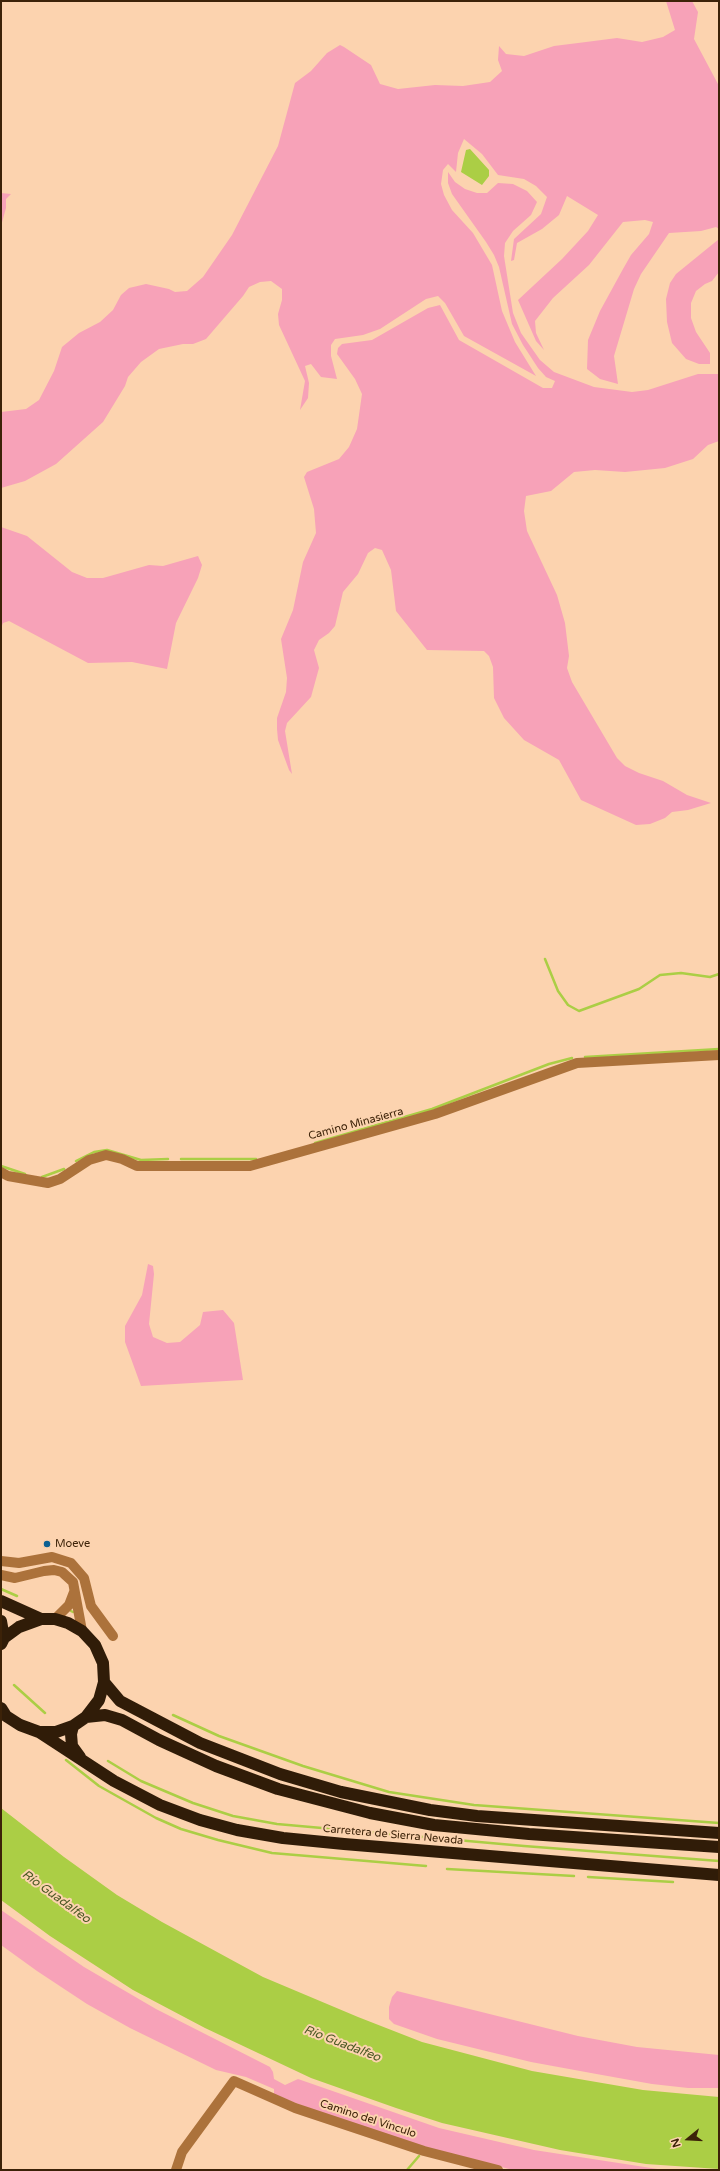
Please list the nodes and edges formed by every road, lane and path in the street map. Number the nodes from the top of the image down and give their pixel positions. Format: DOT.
graph roads {
  1 [pos="719,1055"];
  2 [pos="1,1172"];
  3 [pos="1,1561"];
  4 [pos="1,1576"];
  5 [pos="74,1590"];
  6 [pos="1,1601"];
  7 [pos="41,1619"];
  8 [pos="55,1619"];
  9 [pos="1,1621"];
  10 [pos="82,1631"];
  11 [pos="113,1636"];
  12 [pos="3,1641"];
  13 [pos="104,1682"];
  14 [pos="1,1708"];
  15 [pos="86,1717"];
  16 [pos="73,1726"];
  17 [pos="38,1732"];
  18 [pos="82,1759"];
  19 [pos="719,1833"];
  20 [pos="719,1847"];
  21 [pos="719,1875"];
  22 [pos="176,2170"];
  23 [pos="498,2170"];
  1 -- 2 [label="street, Camino Minasierra"];
  3 -- 11 [label="street"];
  4 -- 5 [label="street"];
  5 -- 8 [label="street"];
  5 -- 10 [label="street"];
  6 -- 7 [label="highway"];
  7 -- 8 [label="highway"];
  7 -- 12 [label="highway"];
  8 -- 10 [label="highway"];
  9 -- 12 [label="highway"];
  10 -- 13 [label="highway"];
  13 -- 15 [label="highway"];
  13 -- 19 [label="highway"];
  14 -- 17 [label="highway"];
  15 -- 16 [label="highway"];
  15 -- 20 [label="highway"];
  16 -- 17 [label="highway"];
  16 -- 18 [label="highway, Carretera de Sierra Nevada"];
  17 -- 18 [label="highway, Carretera de Sierra Nevada"];
  18 -- 21 [label="highway, Carretera de Sierra Nevada"];
  22 -- 23 [label="street, Camino del Vínculo"];
}
